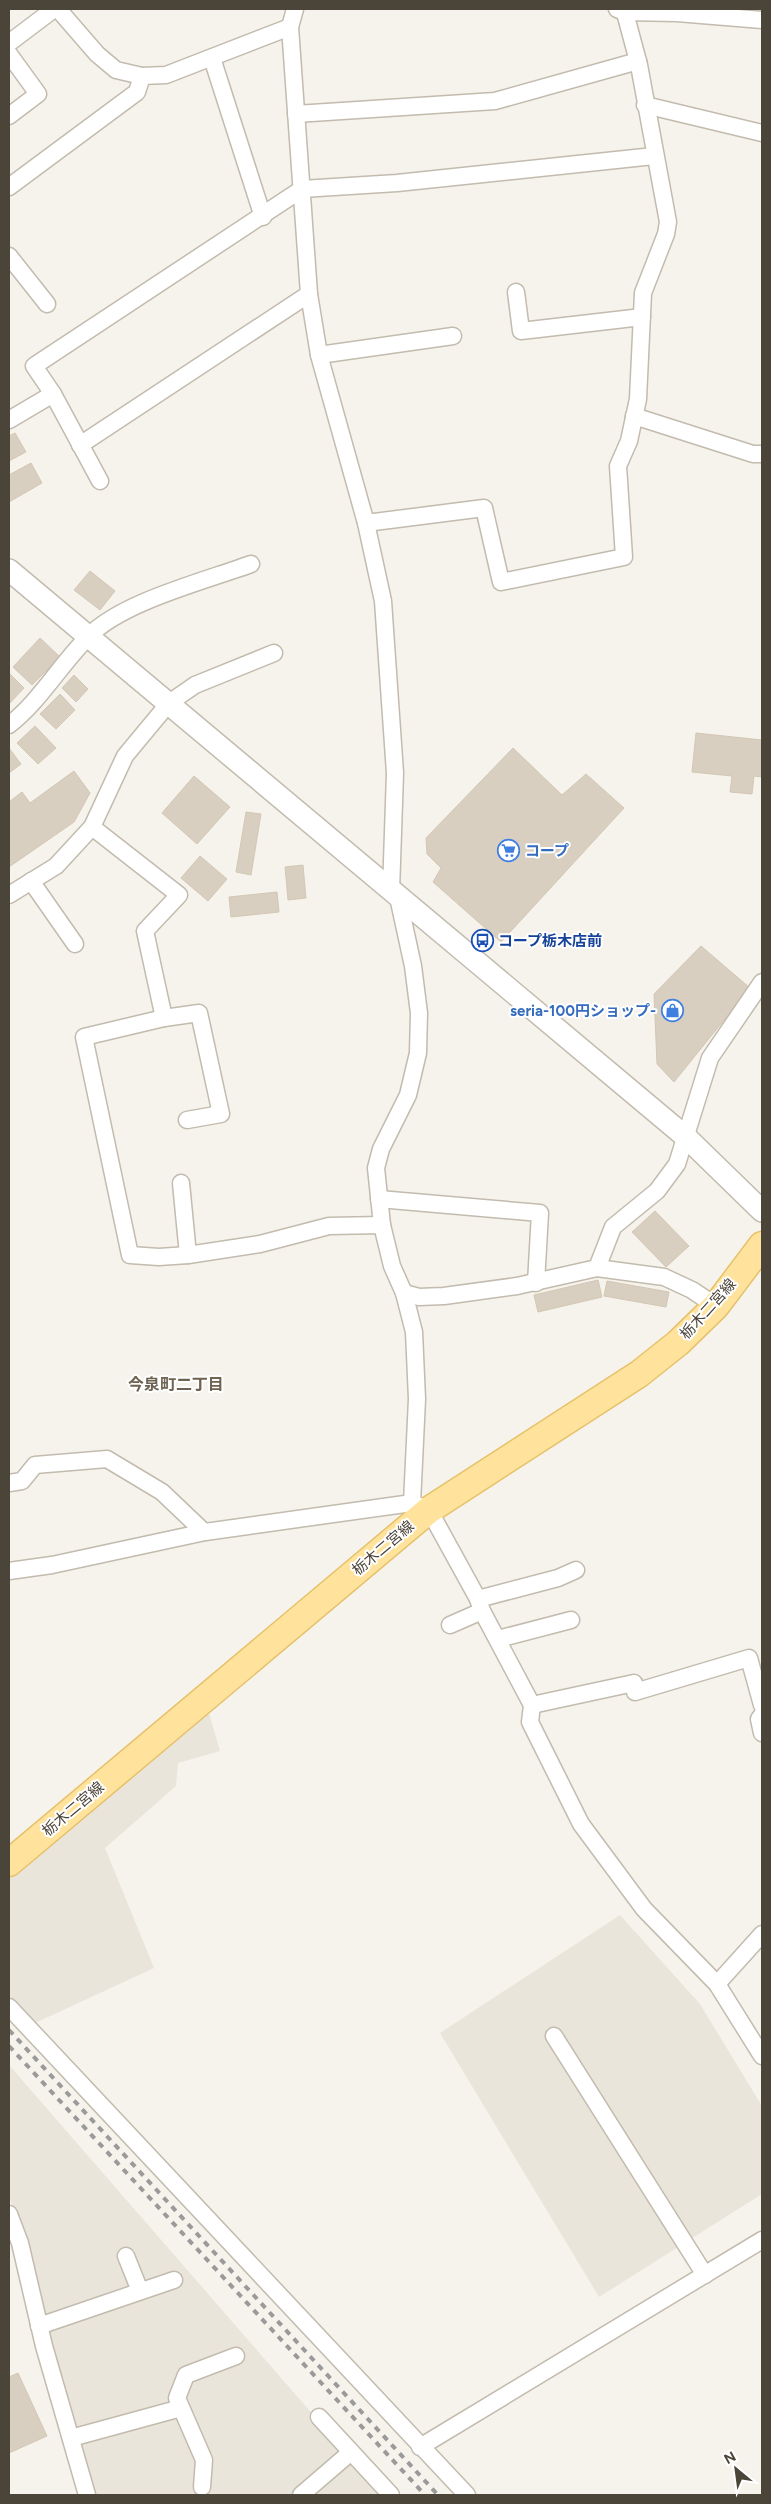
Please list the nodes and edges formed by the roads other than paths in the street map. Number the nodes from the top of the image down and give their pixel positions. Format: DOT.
graph roads {
  1 [pos="54,9"];
  2 [pos="58,9"];
  3 [pos="296,9"];
  4 [pos="622,10"];
  5 [pos="762,20"];
  6 [pos="290,27"];
  7 [pos="9,43"];
  8 [pos="9,54"];
  9 [pos="212,58"];
  10 [pos="638,61"];
  11 [pos="142,76"];
  12 [pos="645,105"];
  13 [pos="296,114"];
  14 [pos="9,116"];
  15 [pos="762,133"];
  16 [pos="654,156"];
  17 [pos="9,187"];
  18 [pos="302,189"];
  19 [pos="263,217"];
  20 [pos="9,256"];
  21 [pos="516,292"];
  22 [pos="308,294"];
  23 [pos="47,304"];
  24 [pos="642,317"];
  25 [pos="453,336"];
  26 [pos="318,355"];
  27 [pos="53,394"];
  28 [pos="634,416"];
  29 [pos="9,420"];
  30 [pos="80,444"];
  31 [pos="762,454"];
  32 [pos="100,482"];
  33 [pos="366,523"];
  34 [pos="251,564"];
  35 [pos="9,570"];
  36 [pos="88,636"];
  37 [pos="274,653"];
  38 [pos="169,703"];
  39 [pos="9,725"];
  40 [pos="92,826"];
  41 [pos="31,881"];
  42 [pos="394,894"];
  43 [pos="9,895"];
  44 [pos="75,944"];
  45 [pos="762,982"];
  46 [pos="164,1018"];
  47 [pos="187,1120"];
  48 [pos="687,1138"];
  49 [pos="181,1183"];
  50 [pos="379,1199"];
  51 [pos="762,1211"];
  52 [pos="382,1225"];
  53 [pos="762,1245"];
  54 [pos="188,1255"];
  55 [pos="597,1268"];
  56 [pos="536,1282"];
  57 [pos="404,1293"];
  58 [pos="716,1306"];
  59 [pos="9,1484"];
  60 [pos="421,1507"];
  61 [pos="204,1532"];
  62 [pos="576,1570"];
  63 [pos="9,1571"];
  64 [pos="480,1605"];
  65 [pos="571,1620"];
  66 [pos="450,1625"];
  67 [pos="498,1639"];
  68 [pos="532,1705"];
  69 [pos="762,1705"];
  70 [pos="762,1715"];
  71 [pos="762,1733"];
  72 [pos="9,1863"];
  73 [pos="762,1934"];
  74 [pos="717,1984"];
  75 [pos="9,2007"];
  76 [pos="554,2036"];
  77 [pos="762,2056"];
  78 [pos="9,2214"];
  79 [pos="762,2240"];
  80 [pos="126,2256"];
  81 [pos="705,2274"];
  82 [pos="174,2280"];
  83 [pos="140,2292"];
  84 [pos="39,2326"];
  85 [pos="236,2356"];
  86 [pos="181,2408"];
  87 [pos="318,2417"];
  88 [pos="71,2438"];
  89 [pos="420,2447"];
  90 [pos="351,2452"];
  91 [pos="202,2487"];
  92 [pos="87,2495"];
  93 [pos="301,2495"];
  94 [pos="391,2495"];
  95 [pos="466,2495"];
  1 -- 7 [label="street"];
  2 -- 11 [label="street"];
  3 -- 6 [label="street"];
  4 -- 5 [label="street"];
  4 -- 10 [label="street"];
  6 -- 9 [label="street"];
  6 -- 13 [label="street"];
  8 -- 14 [label="street"];
  9 -- 11 [label="street"];
  9 -- 19 [label="street"];
  10 -- 12 [label="street"];
  10 -- 13 [label="street"];
  11 -- 17 [label="street"];
  12 -- 15 [label="street"];
  12 -- 16 [label="street"];
  13 -- 18 [label="street"];
  16 -- 18 [label="street"];
  16 -- 24 [label="street"];
  18 -- 19 [label="street"];
  18 -- 22 [label="street"];
  19 -- 27 [label="street"];
  20 -- 23 [label="street"];
  21 -- 24 [label="street"];
  22 -- 26 [label="street"];
  22 -- 30 [label="street"];
  24 -- 28 [label="street"];
  25 -- 26 [label="street"];
  26 -- 33 [label="street"];
  27 -- 29 [label="street"];
  27 -- 30 [label="street"];
  28 -- 31 [label="street"];
  28 -- 33 [label="street"];
  30 -- 32 [label="street"];
  33 -- 42 [label="street"];
  34 -- 36 [label="street"];
  35 -- 36 [label="street"];
  36 -- 38 [label="street"];
  36 -- 39 [label="street"];
  37 -- 38 [label="street"];
  38 -- 40 [label="street"];
  38 -- 42 [label="street"];
  40 -- 41 [label="street"];
  40 -- 46 [label="street"];
  41 -- 43 [label="street"];
  41 -- 44 [label="street"];
  42 -- 48 [label="street"];
  42 -- 50 [label="street"];
  45 -- 48 [label="street"];
  46 -- 47 [label="street"];
  46 -- 54 [label="street"];
  48 -- 51 [label="street"];
  48 -- 55 [label="street"];
  49 -- 54 [label="street"];
  50 -- 52 [label="street"];
  50 -- 56 [label="street"];
  52 -- 54 [label="street"];
  52 -- 57 [label="street"];
  53 -- 58 [label="main road, 栃木二宮線"];
  55 -- 56 [label="street"];
  55 -- 58 [label="street"];
  56 -- 57 [label="street"];
  57 -- 60 [label="street"];
  58 -- 60 [label="main road, 栃木二宮線"];
  59 -- 61 [label="street"];
  60 -- 61 [label="street"];
  60 -- 64 [label="street"];
  60 -- 72 [label="main road, 栃木二宮線"];
  61 -- 63 [label="street"];
  62 -- 64 [label="street"];
  64 -- 66 [label="street"];
  64 -- 67 [label="street"];
  65 -- 67 [label="street"];
  67 -- 68 [label="street"];
  68 -- 69 [label="street"];
  68 -- 74 [label="street"];
  70 -- 71 [label="street"];
  73 -- 74 [label="street"];
  74 -- 77 [label="street"];
  75 -- 89 [label="street"];
  76 -- 81 [label="street"];
  78 -- 84 [label="street"];
  79 -- 81 [label="street"];
  80 -- 83 [label="street"];
  81 -- 89 [label="street"];
  82 -- 83 [label="street"];
  83 -- 84 [label="street"];
  84 -- 88 [label="street"];
  85 -- 86 [label="street"];
  86 -- 88 [label="street"];
  86 -- 91 [label="street"];
  87 -- 90 [label="street"];
  88 -- 92 [label="street"];
  89 -- 95 [label="street"];
  90 -- 93 [label="street"];
  90 -- 94 [label="street"];
}
